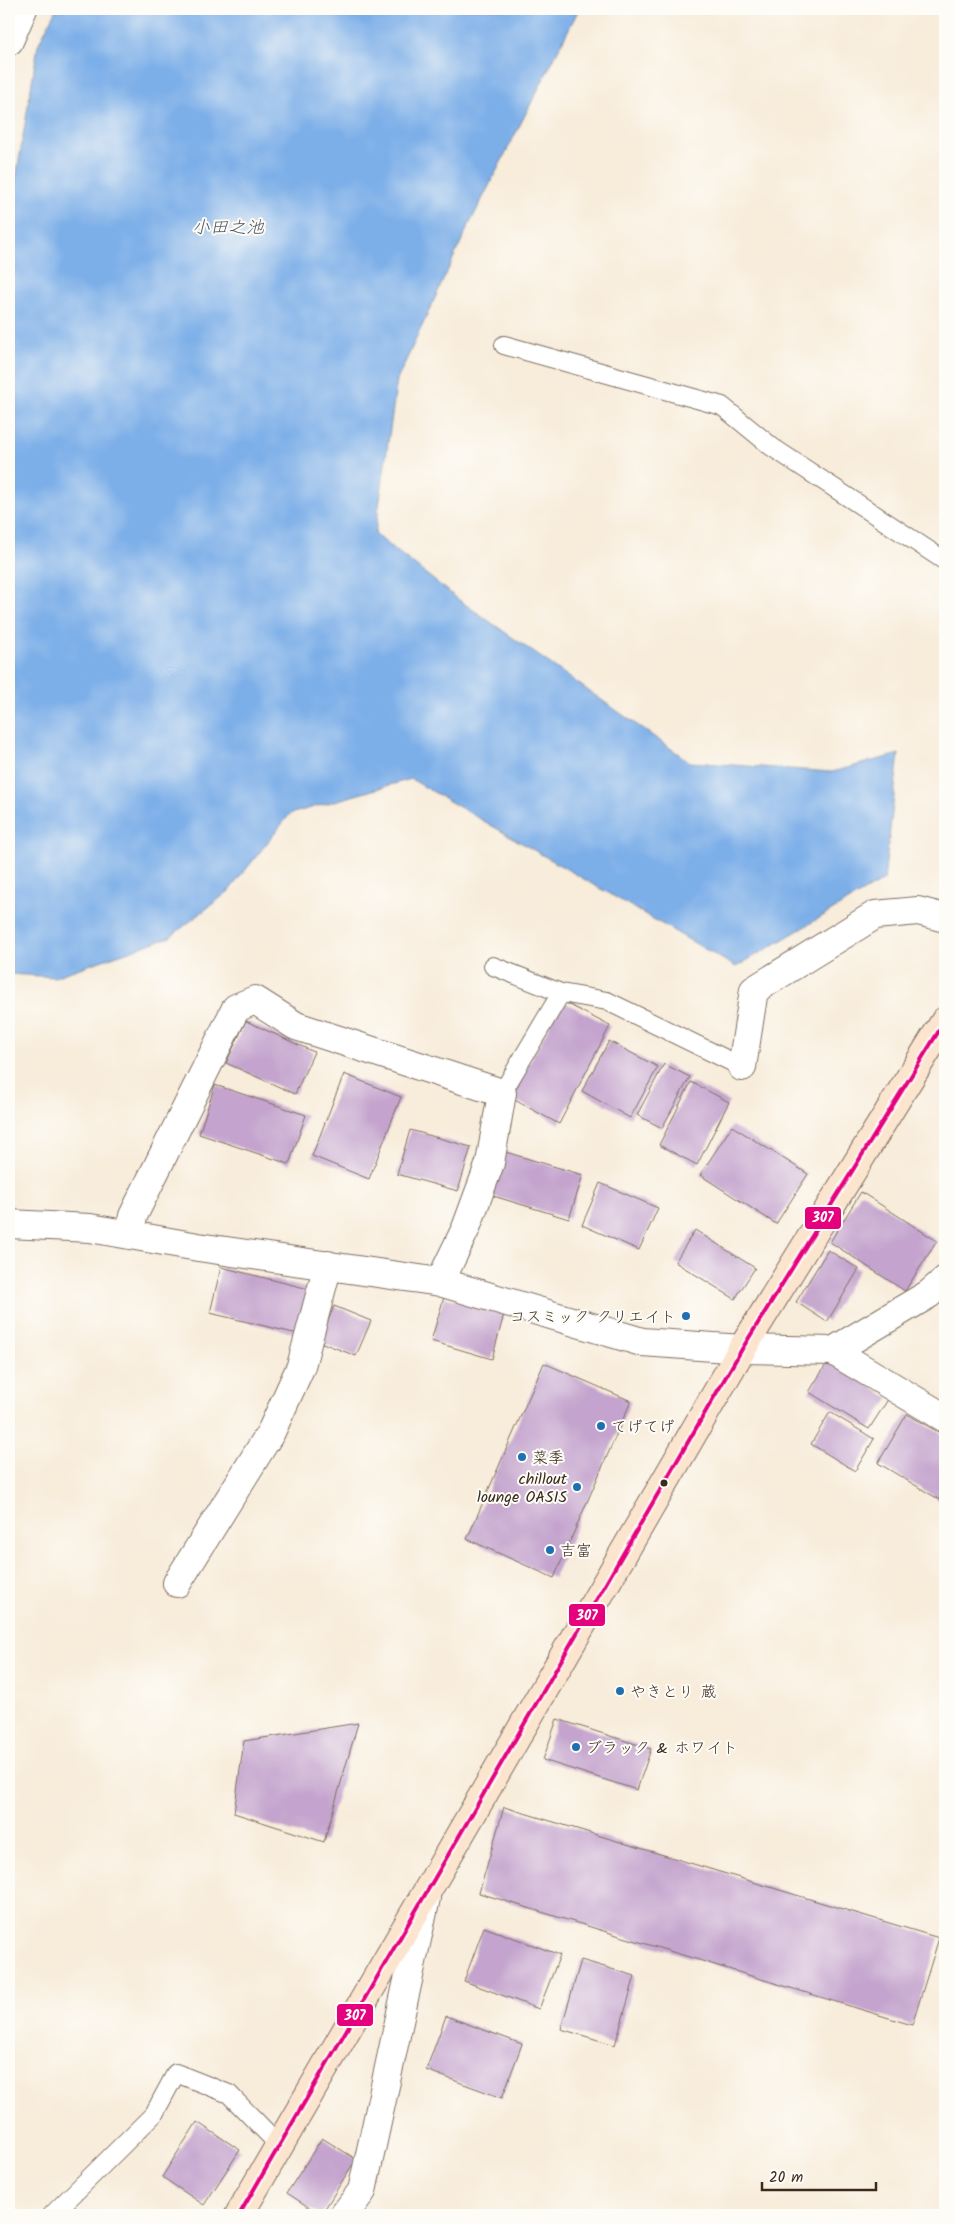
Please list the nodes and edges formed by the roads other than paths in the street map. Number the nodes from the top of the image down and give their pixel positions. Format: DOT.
graph roads {
  1 [pos="23,9"];
  2 [pos="9,42"];
  3 [pos="504,345"];
  4 [pos="945,561"];
  5 [pos="945,918"];
  6 [pos="493,966"];
  7 [pos="561,993"];
  8 [pos="945,1021"];
  9 [pos="742,1067"];
  10 [pos="502,1093"];
  11 [pos="9,1224"];
  12 [pos="130,1235"];
  13 [pos="328,1265"];
  14 [pos="945,1280"];
  15 [pos="440,1282"];
  16 [pos="742,1349"];
  17 [pos="834,1351"];
  18 [pos="945,1418"];
  19 [pos="177,1583"];
  20 [pos="429,1887"];
  21 [pos="279,2145"];
  22 [pos="52,2215"];
  23 [pos="238,2215"];
  24 [pos="344,2215"];
  1 -- 2 [label="street"];
  3 -- 4 [label="lane"];
  5 -- 9 [label="street"];
  6 -- 7 [label="lane"];
  7 -- 9 [label="lane"];
  7 -- 10 [label="lane"];
  8 -- 16 [label="main road"];
  10 -- 12 [label="street"];
  10 -- 15 [label="street"];
  11 -- 12 [label="street"];
  12 -- 13 [label="street"];
  13 -- 15 [label="street"];
  13 -- 19 [label="street"];
  14 -- 17 [label="street"];
  15 -- 16 [label="street"];
  16 -- 17 [label="street"];
  16 -- 20 [label="main road"];
  17 -- 18 [label="street"];
  20 -- 21 [label="main road"];
  20 -- 24 [label="street"];
  21 -- 22 [label="lane"];
  21 -- 23 [label="main road"];
}
